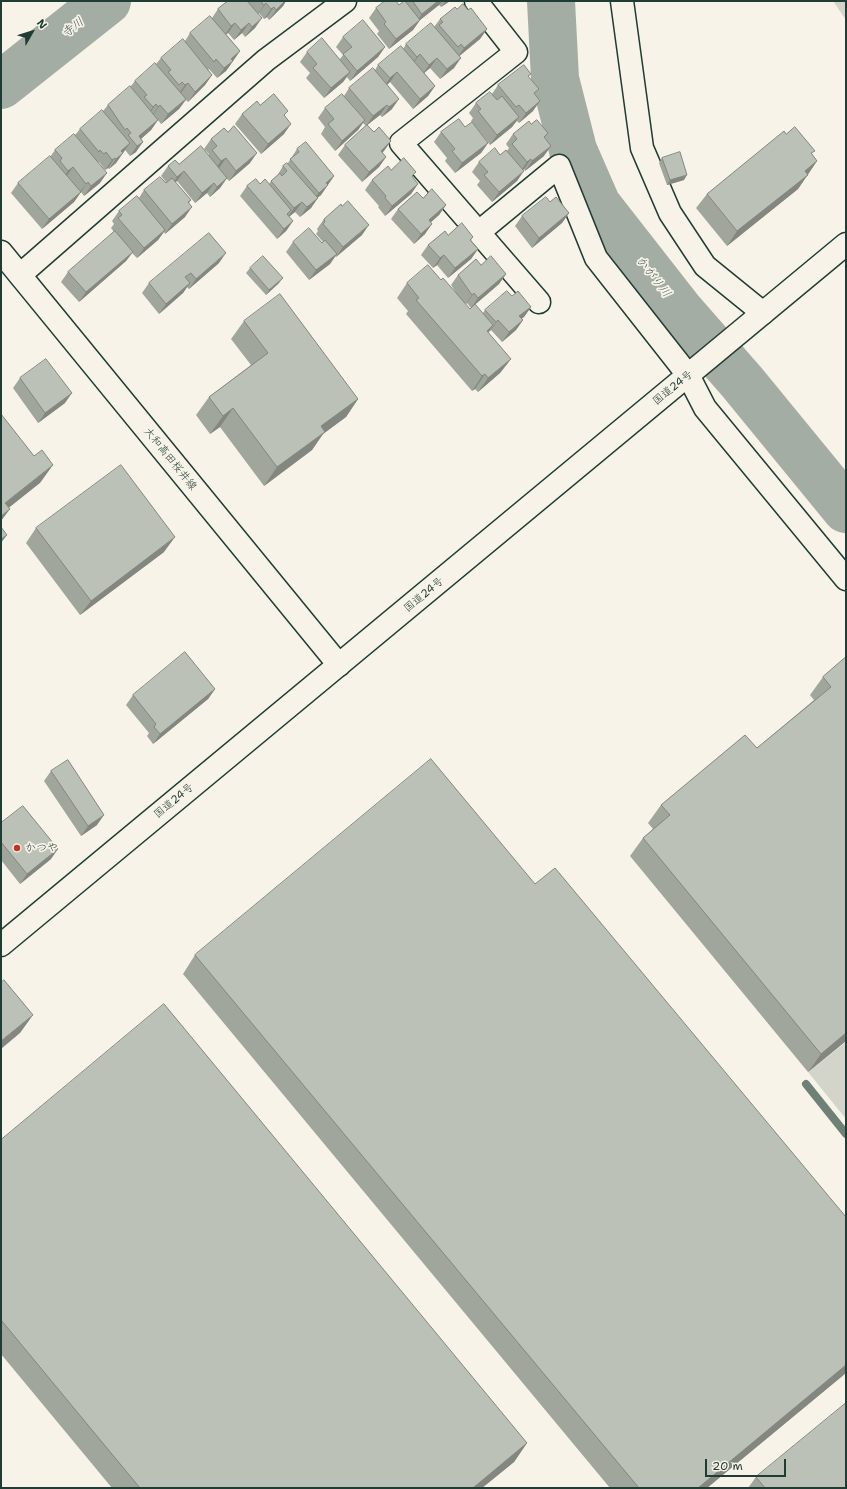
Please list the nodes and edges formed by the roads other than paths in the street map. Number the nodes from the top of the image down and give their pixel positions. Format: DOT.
graph roads {
  1 [pos="345,1"];
  2 [pos="476,1"];
  3 [pos="622,1"];
  4 [pos="479,232"];
  5 [pos="846,244"];
  6 [pos="1,252"];
  7 [pos="20,275"];
  8 [pos="540,302"];
  9 [pos="757,318"];
  10 [pos="692,372"];
  11 [pos="846,579"];
  12 [pos="339,665"];
  13 [pos="1,945"];
  1 -- 7 [label="main road"];
  2 -- 4 [label="main road"];
  3 -- 9 [label="main road"];
  4 -- 8 [label="main road"];
  4 -- 10 [label="main road"];
  5 -- 9 [label="main road, 国道24号"];
  6 -- 7 [label="main road, 大和高田桜井線"];
  7 -- 12 [label="main road, 大和高田桜井線"];
  9 -- 10 [label="main road, 国道24号"];
  10 -- 11 [label="main road"];
  10 -- 12 [label="main road, 国道24号"];
  12 -- 13 [label="main road, 国道24号"];
}
